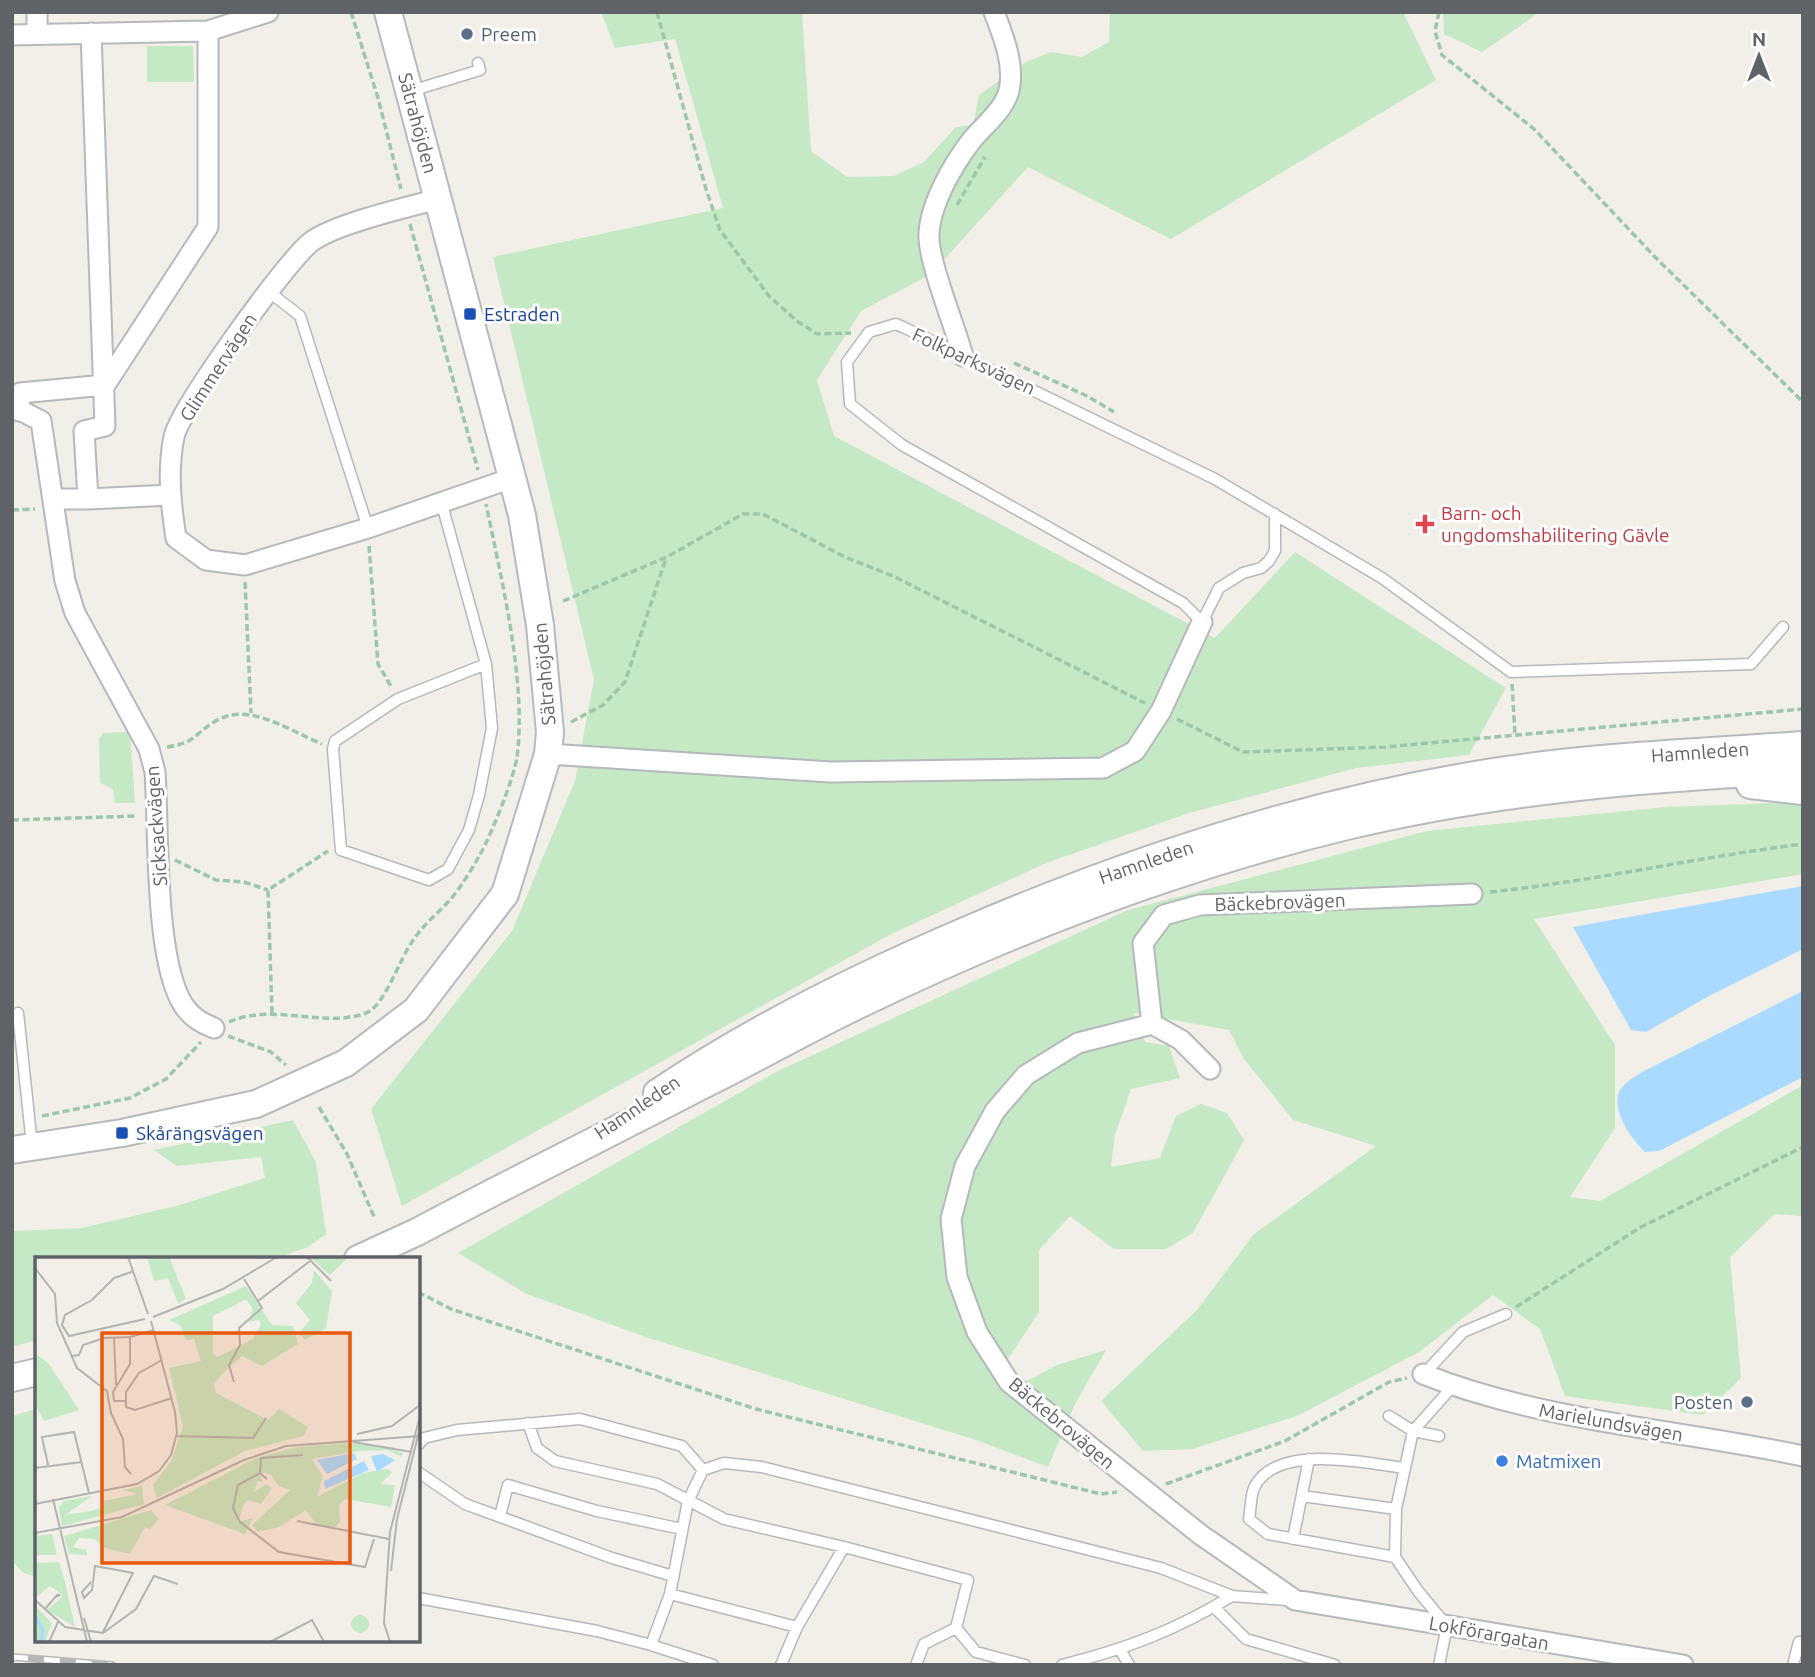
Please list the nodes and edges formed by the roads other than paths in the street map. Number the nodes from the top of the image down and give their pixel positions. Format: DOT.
graph roads {
  1 [pos="37,12"];
  2 [pos="268,12"];
  3 [pos="388,12"];
  4 [pos="994,12"];
  5 [pos="208,32"];
  6 [pos="37,33"];
  7 [pos="91,33"];
  8 [pos="12,35"];
  9 [pos="478,63"];
  10 [pos="411,92"];
  11 [pos="438,199"];
  12 [pos="268,291"];
  13 [pos="964,356"];
  14 [pos="105,385"];
  15 [pos="16,408"];
  16 [pos="512,478"];
  17 [pos="171,495"];
  18 [pos="53,499"];
  19 [pos="88,499"];
  20 [pos="441,500"];
  21 [pos="1275,514"];
  22 [pos="368,528"];
  23 [pos="1202,622"];
  24 [pos="1783,627"];
  25 [pos="486,664"];
  26 [pos="549,743"];
  27 [pos="1803,746"];
  28 [pos="1803,770"];
  29 [pos="1672,777"];
  30 [pos="1803,791"];
  31 [pos="1472,894"];
  32 [pos="18,1013"];
  33 [pos="1152,1024"];
  34 [pos="214,1028"];
  35 [pos="1210,1069"];
  36 [pos="22,1148"];
  37 [pos="575,1149"];
  38 [pos="362,1257"];
  39 [pos="1506,1314"];
  40 [pos="35,1372"];
  41 [pos="1423,1374"];
  42 [pos="12,1378"];
  43 [pos="1453,1386"];
  44 [pos="1390,1416"];
  45 [pos="528,1423"];
  46 [pos="1413,1430"];
  47 [pos="1439,1436"];
  48 [pos="420,1443"];
  49 [pos="1803,1456"];
  50 [pos="1309,1459"];
  51 [pos="1404,1468"];
  52 [pos="703,1470"];
  53 [pos="420,1473"];
  54 [pos="1302,1496"];
  55 [pos="688,1501"];
  56 [pos="1396,1509"];
  57 [pos="500,1516"];
  58 [pos="682,1529"];
  59 [pos="1293,1539"];
  60 [pos="844,1547"];
  61 [pos="1395,1558"];
  62 [pos="673,1576"];
  63 [pos="670,1594"];
  64 [pos="1232,1596"];
  65 [pos="420,1598"];
  66 [pos="1295,1600"];
  67 [pos="1214,1607"];
  68 [pos="1447,1626"];
  69 [pos="797,1627"];
  70 [pos="956,1628"];
  71 [pos="1803,1642"];
  72 [pos="651,1645"];
  73 [pos="1121,1651"];
  74 [pos="1619,1660"];
  75 [pos="713,1665"];
  76 [pos="782,1665"];
  77 [pos="916,1665"];
  78 [pos="1025,1665"];
  79 [pos="1062,1665"];
  80 [pos="1129,1665"];
  81 [pos="1335,1665"];
  82 [pos="1439,1665"];
  83 [pos="1683,1665"];
  84 [pos="1793,1665"];
  1 -- 6 [label="street"];
  2 -- 5 [label="street"];
  3 -- 10 [label="main road, Sätrahöjden"];
  4 -- 13 [label="street"];
  5 -- 7 [label="street"];
  5 -- 14 [label="street"];
  6 -- 7 [label="street"];
  6 -- 8 [label="street"];
  7 -- 14 [label="street"];
  9 -- 10 [label="lane"];
  10 -- 11 [label="main road, Sätrahöjden"];
  11 -- 12 [label="street, Glimmervägen"];
  11 -- 16 [label="main road, Sätrahöjden"];
  12 -- 17 [label="street, Glimmervägen"];
  12 -- 22 [label="lane"];
  13 -- 21 [label="lane, Folkparksvägen"];
  13 -- 23 [label="lane, Folkparksvägen"];
  14 -- 15 [label="street, Sicksackvägen"];
  14 -- 19 [label="street"];
  15 -- 18 [label="street, Sicksackvägen"];
  16 -- 20 [label="street, Glimmervägen"];
  16 -- 26 [label="main road, Sätrahöjden"];
  17 -- 19 [label="street"];
  17 -- 22 [label="street, Glimmervägen"];
  18 -- 19 [label="street"];
  18 -- 34 [label="street, Sicksackvägen"];
  20 -- 22 [label="street, Glimmervägen"];
  20 -- 25 [label="lane"];
  21 -- 23 [label="lane"];
  21 -- 24 [label="lane, Folkparksvägen"];
  23 -- 26 [label="street"];
  25 -- 25 [label="lane"];
  26 -- 36 [label="main road, Sätrahöjden"];
  27 -- 37 [label="main road, Hamnleden"];
  28 -- 29 [label="main road, Hamnleden"];
  29 -- 30 [label="main road, Hamnleden"];
  29 -- 37 [label="main road, Hamnleden"];
  31 -- 33 [label="street, Bäckebrovägen"];
  32 -- 36 [label="lane"];
  33 -- 35 [label="street"];
  33 -- 66 [label="street, Bäckebrovägen"];
  37 -- 38 [label="main road, Hamnleden"];
  39 -- 41 [label="lane"];
  40 -- 42 [label="main road"];
  41 -- 43 [label="street, Marielundsvägen"];
  43 -- 46 [label="lane"];
  43 -- 49 [label="street, Marielundsvägen"];
  44 -- 46 [label="lane"];
  45 -- 48 [label="lane"];
  45 -- 52 [label="lane"];
  45 -- 55 [label="lane"];
  46 -- 47 [label="lane"];
  46 -- 51 [label="lane"];
  50 -- 51 [label="lane"];
  50 -- 54 [label="lane"];
  50 -- 59 [label="lane"];
  51 -- 56 [label="lane"];
  52 -- 55 [label="lane"];
  52 -- 64 [label="lane"];
  53 -- 57 [label="lane"];
  54 -- 56 [label="lane"];
  54 -- 59 [label="lane"];
  55 -- 58 [label="lane"];
  55 -- 60 [label="lane"];
  56 -- 61 [label="lane"];
  57 -- 58 [label="lane"];
  57 -- 62 [label="lane"];
  58 -- 62 [label="lane"];
  59 -- 61 [label="lane"];
  60 -- 69 [label="lane"];
  60 -- 70 [label="lane"];
  61 -- 68 [label="lane"];
  62 -- 63 [label="lane"];
  63 -- 69 [label="lane"];
  63 -- 72 [label="lane"];
  64 -- 66 [label="lane"];
  64 -- 67 [label="lane"];
  65 -- 72 [label="lane"];
  66 -- 68 [label="street, Lokförargatan"];
  67 -- 73 [label="lane"];
  67 -- 81 [label="lane"];
  68 -- 74 [label="street, Lokförargatan"];
  68 -- 82 [label="lane"];
  69 -- 76 [label="lane"];
  70 -- 77 [label="lane"];
  70 -- 78 [label="lane"];
  71 -- 84 [label="lane"];
  72 -- 75 [label="lane"];
  73 -- 79 [label="lane"];
  73 -- 80 [label="lane"];
  74 -- 83 [label="street, Lokförargatan"];
}
